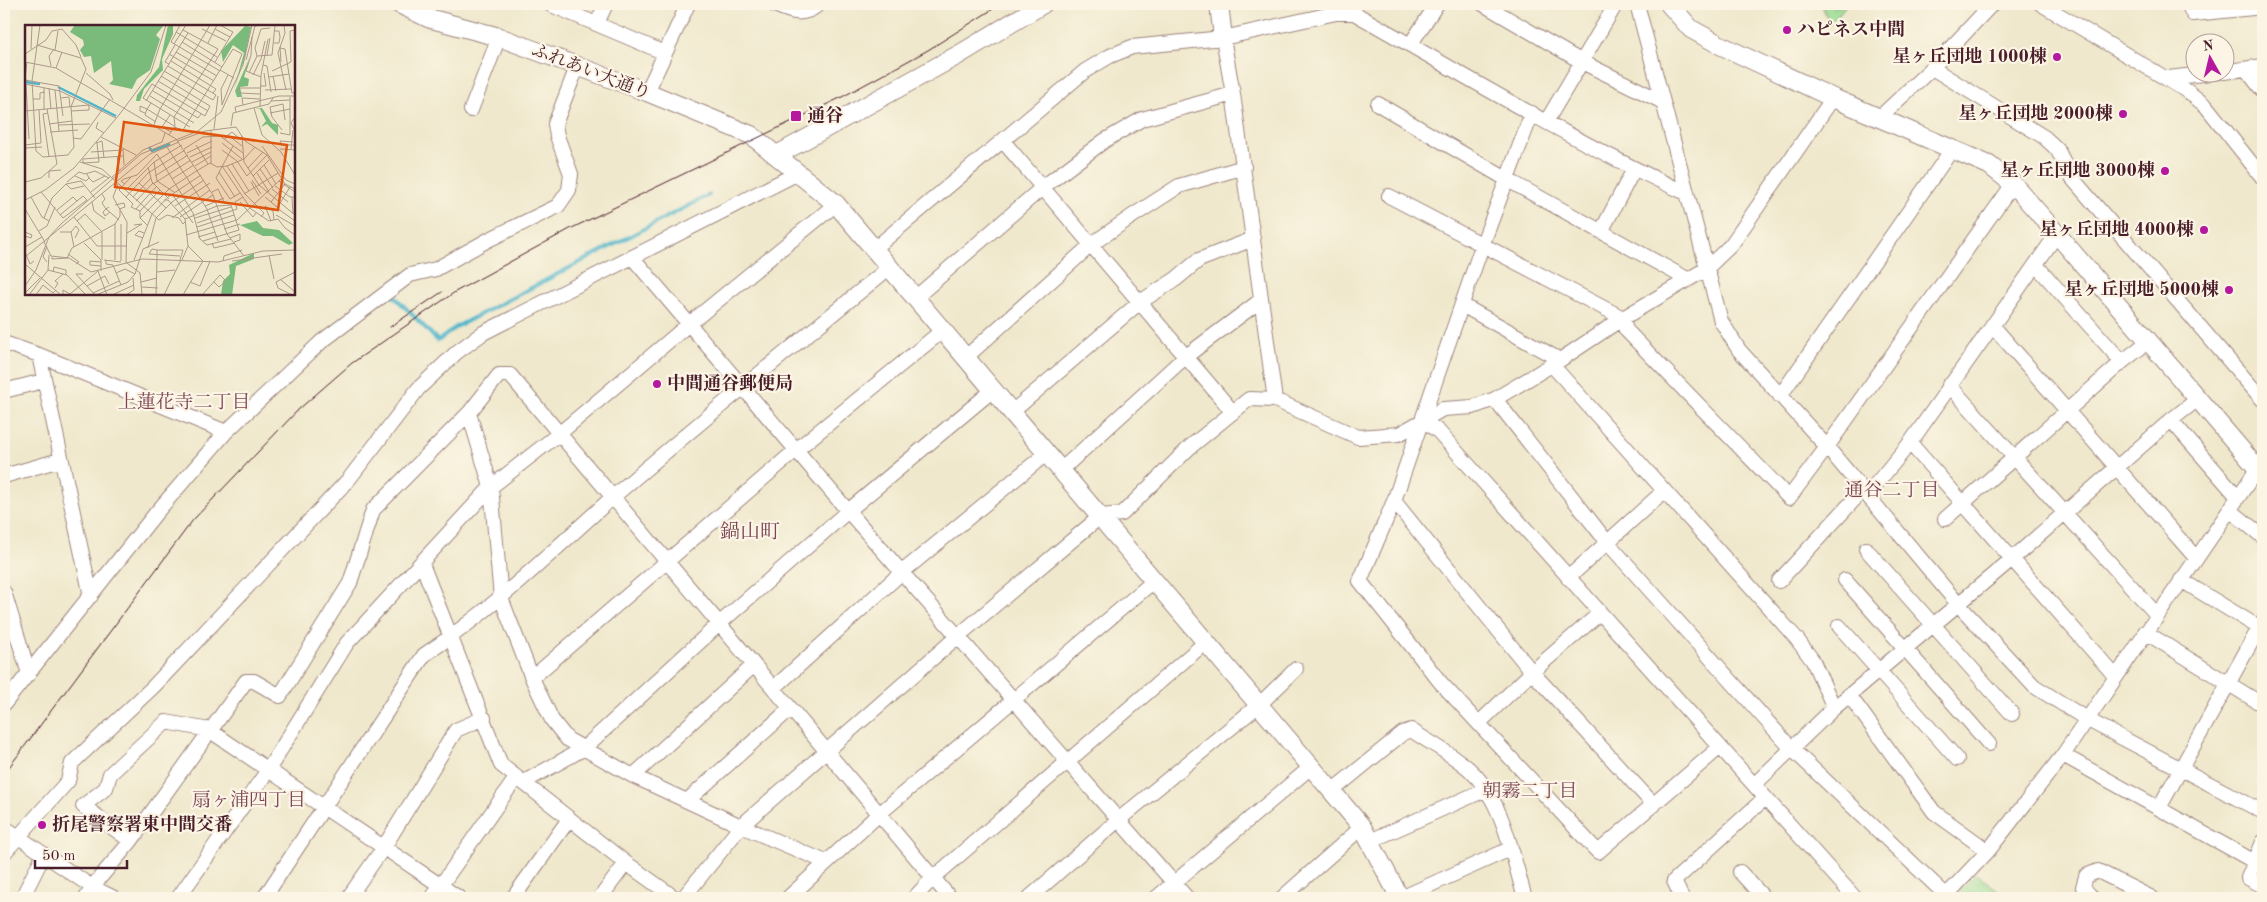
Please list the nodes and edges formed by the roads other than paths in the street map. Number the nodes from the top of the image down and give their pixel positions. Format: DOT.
graph roads {
  1 [pos="549,4"];
  2 [pos="606,4"];
  3 [pos="688,4"];
  4 [pos="772,4"];
  5 [pos="819,4"];
  6 [pos="1043,4"];
  7 [pos="1219,4"];
  8 [pos="1437,4"];
  9 [pos="1483,4"];
  10 [pos="1616,4"];
  11 [pos="1637,4"];
  12 [pos="1669,4"];
  13 [pos="1992,4"];
  14 [pos="2040,4"];
  15 [pos="2188,4"];
  16 [pos="407,5"];
  17 [pos="2263,7"];
  18 [pos="597,23"];
  19 [pos="499,37"];
  20 [pos="1223,38"];
  21 [pos="1410,44"];
  22 [pos="665,53"];
  23 [pos="1582,62"];
  24 [pos="2263,66"];
  25 [pos="577,67"];
  26 [pos="1932,68"];
  27 [pos="2246,69"];
  28 [pos="2234,71"];
  29 [pos="2184,76"];
  30 [pos="2169,78"];
  31 [pos="2263,91"];
  32 [pos="647,92"];
  33 [pos="1233,94"];
  34 [pos="1833,98"];
  35 [pos="1663,102"];
  36 [pos="1378,104"];
  37 [pos="471,110"];
  38 [pos="1532,114"];
  39 [pos="1880,117"];
  40 [pos="1546,122"];
  41 [pos="1003,141"];
  42 [pos="1953,148"];
  43 [pos="777,155"];
  44 [pos="1244,167"];
  45 [pos="1634,169"];
  46 [pos="796,174"];
  47 [pos="2263,178"];
  48 [pos="1508,180"];
  49 [pos="2013,184"];
  50 [pos="1043,187"];
  51 [pos="1686,193"];
  52 [pos="1389,196"];
  53 [pos="836,204"];
  54 [pos="1602,230"];
  55 [pos="2057,234"];
  56 [pos="1253,239"];
  57 [pos="1483,243"];
  58 [pos="1092,244"];
  59 [pos="874,249"];
  60 [pos="632,257"];
  61 [pos="2036,265"];
  62 [pos="890,268"];
  63 [pos="1706,269"];
  64 [pos="1686,279"];
  65 [pos="915,298"];
  66 [pos="1261,300"];
  67 [pos="1140,302"];
  68 [pos="1462,305"];
  69 [pos="1623,318"];
  70 [pos="689,324"];
  71 [pos="1992,325"];
  72 [pos="942,331"];
  73 [pos="2150,341"];
  74 [pos="4,343"];
  75 [pos="39,354"];
  76 [pos="1185,357"];
  77 [pos="965,358"];
  78 [pos="1556,362"];
  79 [pos="2122,362"];
  80 [pos="43,380"];
  81 [pos="1950,386"];
  82 [pos="742,387"];
  83 [pos="993,390"];
  84 [pos="4,391"];
  85 [pos="1780,396"];
  86 [pos="1495,398"];
  87 [pos="2198,399"];
  88 [pos="1275,400"];
  89 [pos="2263,400"];
  90 [pos="2066,411"];
  91 [pos="1012,412"];
  92 [pos="1232,412"];
  93 [pos="469,413"];
  94 [pos="1422,420"];
  95 [pos="2171,420"];
  96 [pos="226,432"];
  97 [pos="560,434"];
  98 [pos="1910,443"];
  99 [pos="1827,447"];
  100 [pos="796,450"];
  101 [pos="1047,453"];
  102 [pos="2014,458"];
  103 [pos="60,460"];
  104 [pos="2116,466"];
  105 [pos="1062,469"];
  106 [pos="2260,471"];
  107 [pos="4,476"];
  108 [pos="490,487"];
  109 [pos="1664,492"];
  110 [pos="1865,492"];
  111 [pos="2237,496"];
  112 [pos="613,498"];
  113 [pos="1394,501"];
  114 [pos="1964,504"];
  115 [pos="2230,510"];
  116 [pos="848,511"];
  117 [pos="2064,512"];
  118 [pos="1101,516"];
  119 [pos="1945,519"];
  120 [pos="2263,537"];
  121 [pos="1607,542"];
  122 [pos="1866,550"];
  123 [pos="2196,558"];
  124 [pos="2012,559"];
  125 [pos="666,561"];
  126 [pos="422,564"];
  127 [pos="901,573"];
  128 [pos="1568,578"];
  129 [pos="1155,580"];
  130 [pos="1845,580"];
  131 [pos="2181,580"];
  132 [pos="1779,581"];
  133 [pos="4,592"];
  134 [pos="91,596"];
  135 [pos="501,598"];
  136 [pos="1958,604"];
  137 [pos="1600,614"];
  138 [pos="2157,616"];
  139 [pos="719,624"];
  140 [pos="1839,626"];
  141 [pos="1932,626"];
  142 [pos="2262,626"];
  143 [pos="2145,632"];
  144 [pos="958,636"];
  145 [pos="451,638"];
  146 [pos="1207,641"];
  147 [pos="1905,648"];
  148 [pos="754,665"];
  149 [pos="1296,669"];
  150 [pos="1879,670"];
  151 [pos="1532,672"];
  152 [pos="29,674"];
  153 [pos="2116,677"];
  154 [pos="532,678"];
  155 [pos="2228,684"];
  156 [pos="774,688"];
  157 [pos="1849,695"];
  158 [pos="1013,701"];
  159 [pos="4,704"];
  160 [pos="1260,704"];
  161 [pos="2263,705"];
  162 [pos="1834,708"];
  163 [pos="790,709"];
  164 [pos="2012,714"];
  165 [pos="484,718"];
  166 [pos="2088,720"];
  167 [pos="1479,723"];
  168 [pos="209,730"];
  169 [pos="1989,744"];
  170 [pos="1719,748"];
  171 [pos="1791,748"];
  172 [pos="583,749"];
  173 [pos="826,752"];
  174 [pos="2063,755"];
  175 [pos="1958,759"];
  176 [pos="1066,761"];
  177 [pos="1311,767"];
  178 [pos="2180,768"];
  179 [pos="268,770"];
  180 [pos="633,776"];
  181 [pos="520,780"];
  182 [pos="1754,786"];
  183 [pos="1487,789"];
  184 [pos="1332,791"];
  185 [pos="1765,798"];
  186 [pos="688,800"];
  187 [pos="1654,805"];
  188 [pos="325,808"];
  189 [pos="2159,808"];
  190 [pos="2263,812"];
  191 [pos="879,814"];
  192 [pos="569,819"];
  193 [pos="1117,821"];
  194 [pos="740,826"];
  195 [pos="4,827"];
  196 [pos="1366,834"];
  197 [pos="19,837"];
  198 [pos="131,840"];
  199 [pos="2263,842"];
  200 [pos="384,847"];
  201 [pos="1510,849"];
  202 [pos="1988,851"];
  203 [pos="4,853"];
  204 [pos="43,856"];
  205 [pos="826,862"];
  206 [pos="2255,862"];
  207 [pos="626,863"];
  208 [pos="1740,872"];
  209 [pos="933,878"];
  210 [pos="1174,883"];
  211 [pos="441,885"];
  212 [pos="2263,886"];
  213 [pos="89,893"];
  214 [pos="795,896"];
  215 [pos="1946,897"];
  216 [pos="22,898"];
  217 [pos="114,898"];
  218 [pos="178,898"];
  219 [pos="264,898"];
  220 [pos="348,898"];
  221 [pos="432,898"];
  222 [pos="459,898"];
  223 [pos="513,898"];
  224 [pos="600,898"];
  225 [pos="675,898"];
  226 [pos="683,898"];
  227 [pos="914,898"];
  228 [pos="950,898"];
  229 [pos="1030,898"];
  230 [pos="1156,898"];
  231 [pos="1187,898"];
  232 [pos="1282,898"];
  233 [pos="1400,898"];
  234 [pos="1525,898"];
  235 [pos="1682,898"];
  236 [pos="1764,898"];
  237 [pos="1855,898"];
  238 [pos="2092,898"];
  239 [pos="2152,898"];
  1 -- 18 [label="street"];
  2 -- 18 [label="street"];
  3 -- 22 [label="street"];
  4 -- 5 [label="street"];
  6 -- 43 [label="street"];
  7 -- 20 [label="street"];
  8 -- 21 [label="street"];
  9 -- 23 [label="street"];
  10 -- 11 [label="street"];
  10 -- 23 [label="street"];
  11 -- 35 [label="street"];
  12 -- 34 [label="street"];
  13 -- 26 [label="street"];
  14 -- 30 [label="street"];
  15 -- 17 [label="street"];
  16 -- 19 [label="street, ふれあい大通り"];
  18 -- 22 [label="street"];
  19 -- 25 [label="street, ふれあい大通り"];
  19 -- 37 [label="street"];
  20 -- 21 [label="street"];
  20 -- 33 [label="street"];
  20 -- 41 [label="street"];
  21 -- 38 [label="street"];
  22 -- 32 [label="street"];
  23 -- 35 [label="street"];
  23 -- 40 [label="street"];
  24 -- 27 [label="street"];
  25 -- 32 [label="street, ふれあい大通り"];
  25 -- 96 [label="street"];
  26 -- 39 [label="street"];
  26 -- 89 [label="street"];
  27 -- 28 [label="street"];
  27 -- 31 [label="street"];
  29 -- 30 [label="street"];
  30 -- 47 [label="street"];
  32 -- 43 [label="street, ふれあい大通り"];
  33 -- 44 [label="street"];
  33 -- 50 [label="street"];
  34 -- 39 [label="street"];
  34 -- 63 [label="street"];
  35 -- 51 [label="street"];
  36 -- 48 [label="street"];
  38 -- 40 [label="street"];
  38 -- 48 [label="street"];
  39 -- 42 [label="street"];
  40 -- 45 [label="street"];
  41 -- 50 [label="street"];
  41 -- 59 [label="street"];
  42 -- 49 [label="street"];
  42 -- 85 [label="street"];
  43 -- 46 [label="street, ふれあい大通り"];
  44 -- 56 [label="street"];
  44 -- 58 [label="street"];
  45 -- 51 [label="street"];
  45 -- 54 [label="street"];
  46 -- 53 [label="street, ふれあい大通り"];
  46 -- 60 [label="street"];
  48 -- 54 [label="street"];
  48 -- 57 [label="street"];
  49 -- 55 [label="street"];
  49 -- 99 [label="street"];
  50 -- 58 [label="street"];
  50 -- 65 [label="street"];
  51 -- 63 [label="street"];
  52 -- 57 [label="street"];
  53 -- 59 [label="street, ふれあい大通り"];
  53 -- 70 [label="street"];
  54 -- 64 [label="street"];
  55 -- 61 [label="street"];
  55 -- 73 [label="street"];
  56 -- 66 [label="street"];
  56 -- 67 [label="street"];
  57 -- 68 [label="street"];
  57 -- 69 [label="street"];
  58 -- 67 [label="street"];
  58 -- 77 [label="street"];
  59 -- 62 [label="street, ふれあい大通り"];
  60 -- 70 [label="street"];
  60 -- 197 [label="street"];
  61 -- 71 [label="street"];
  61 -- 79 [label="street"];
  62 -- 65 [label="street, ふれあい大通り"];
  62 -- 82 [label="street"];
  63 -- 64 [label="street"];
  63 -- 85 [label="street"];
  64 -- 69 [label="street"];
  65 -- 72 [label="street, ふれあい大通り"];
  66 -- 76 [label="street"];
  66 -- 88 [label="street"];
  67 -- 76 [label="street"];
  67 -- 91 [label="street"];
  68 -- 78 [label="street"];
  68 -- 94 [label="street"];
  69 -- 78 [label="street"];
  69 -- 99 [label="street"];
  70 -- 82 [label="street"];
  70 -- 97 [label="street"];
  71 -- 81 [label="street"];
  71 -- 90 [label="street"];
  72 -- 77 [label="street, ふれあい大通り"];
  72 -- 100 [label="street"];
  73 -- 79 [label="street"];
  73 -- 87 [label="street"];
  74 -- 75 [label="street"];
  75 -- 80 [label="street"];
  75 -- 96 [label="street"];
  76 -- 92 [label="street"];
  76 -- 105 [label="street"];
  77 -- 83 [label="street, ふれあい大通り"];
  78 -- 86 [label="street"];
  78 -- 109 [label="street"];
  79 -- 90 [label="street"];
  80 -- 84 [label="street"];
  80 -- 103 [label="street"];
  81 -- 98 [label="street"];
  81 -- 102 [label="street"];
  82 -- 100 [label="street"];
  82 -- 112 [label="street"];
  83 -- 91 [label="street, ふれあい大通り"];
  83 -- 116 [label="street"];
  85 -- 99 [label="street"];
  86 -- 94 [label="street"];
  86 -- 121 [label="street"];
  87 -- 95 [label="street"];
  87 -- 106 [label="street"];
  88 -- 92 [label="street"];
  88 -- 94 [label="street"];
  90 -- 102 [label="street"];
  90 -- 104 [label="street"];
  91 -- 101 [label="street, ふれあい大通り"];
  92 -- 118 [label="street"];
  93 -- 97 [label="street"];
  93 -- 108 [label="street"];
  93 -- 168 [label="street"];
  94 -- 113 [label="street"];
  94 -- 128 [label="street"];
  95 -- 104 [label="street"];
  95 -- 111 [label="street"];
  96 -- 134 [label="street"];
  97 -- 108 [label="street"];
  97 -- 112 [label="street"];
  98 -- 110 [label="street"];
  98 -- 114 [label="street"];
  99 -- 110 [label="street"];
  100 -- 116 [label="street"];
  100 -- 125 [label="street"];
  101 -- 105 [label="street, ふれあい大通り"];
  101 -- 127 [label="street"];
  102 -- 114 [label="street"];
  102 -- 117 [label="street"];
  103 -- 107 [label="street"];
  103 -- 134 [label="street"];
  104 -- 117 [label="street"];
  104 -- 123 [label="street"];
  105 -- 118 [label="street, ふれあい大通り"];
  106 -- 111 [label="street"];
  108 -- 126 [label="street"];
  108 -- 135 [label="street"];
  109 -- 121 [label="street"];
  109 -- 162 [label="street"];
  110 -- 132 [label="street"];
  110 -- 136 [label="street"];
  111 -- 115 [label="street"];
  112 -- 125 [label="street"];
  112 -- 135 [label="street"];
  113 -- 151 [label="street"];
  113 -- 167 [label="street"];
  114 -- 119 [label="street"];
  114 -- 124 [label="street"];
  115 -- 120 [label="street"];
  115 -- 123 [label="street"];
  116 -- 127 [label="street"];
  116 -- 139 [label="street"];
  117 -- 124 [label="street"];
  117 -- 138 [label="street"];
  118 -- 129 [label="street, ふれあい大通り"];
  118 -- 144 [label="street"];
  121 -- 128 [label="street"];
  121 -- 171 [label="street"];
  122 -- 141 [label="street"];
  123 -- 131 [label="street"];
  124 -- 136 [label="street"];
  124 -- 153 [label="street"];
  125 -- 139 [label="street"];
  125 -- 154 [label="street"];
  126 -- 145 [label="street"];
  126 -- 179 [label="street"];
  127 -- 144 [label="street"];
  127 -- 156 [label="street"];
  128 -- 137 [label="street"];
  129 -- 146 [label="street, ふれあい大通り"];
  129 -- 158 [label="street"];
  130 -- 147 [label="street"];
  131 -- 138 [label="street"];
  131 -- 142 [label="street"];
  133 -- 152 [label="street"];
  134 -- 152 [label="street"];
  135 -- 145 [label="street"];
  135 -- 154 [label="street"];
  136 -- 141 [label="street"];
  136 -- 166 [label="street"];
  137 -- 151 [label="street"];
  137 -- 170 [label="street"];
  138 -- 143 [label="street"];
  139 -- 148 [label="street"];
  139 -- 172 [label="street"];
  140 -- 150 [label="street"];
  141 -- 147 [label="street"];
  141 -- 164 [label="street"];
  142 -- 155 [label="street"];
  143 -- 153 [label="street"];
  143 -- 155 [label="street"];
  144 -- 158 [label="street"];
  144 -- 173 [label="street"];
  145 -- 165 [label="street"];
  145 -- 188 [label="street"];
  146 -- 160 [label="street, ふれあい大通り"];
  146 -- 176 [label="street"];
  147 -- 150 [label="street"];
  147 -- 169 [label="street"];
  148 -- 156 [label="street"];
  148 -- 180 [label="street"];
  149 -- 160 [label="street"];
  150 -- 157 [label="street"];
  150 -- 175 [label="street"];
  151 -- 167 [label="street"];
  151 -- 187 [label="street"];
  152 -- 159 [label="street"];
  153 -- 166 [label="street"];
  154 -- 172 [label="street"];
  155 -- 161 [label="street"];
  155 -- 178 [label="street"];
  156 -- 163 [label="street"];
  157 -- 162 [label="street"];
  157 -- 202 [label="street"];
  158 -- 176 [label="street"];
  158 -- 191 [label="street"];
  160 -- 177 [label="street, ふれあい大通り"];
  160 -- 193 [label="street"];
  162 -- 171 [label="street"];
  163 -- 173 [label="street"];
  163 -- 186 [label="street"];
  165 -- 181 [label="street"];
  165 -- 200 [label="street"];
  166 -- 174 [label="street"];
  166 -- 178 [label="street"];
  167 -- 187 [label="street"];
  168 -- 179 [label="street"];
  168 -- 198 [label="street"];
  168 -- 198 [label="street"];
  170 -- 182 [label="street"];
  170 -- 187 [label="street"];
  171 -- 182 [label="street"];
  171 -- 215 [label="street"];
  172 -- 180 [label="street"];
  172 -- 181 [label="street"];
  173 -- 191 [label="street"];
  173 -- 194 [label="street"];
  174 -- 189 [label="street"];
  174 -- 202 [label="street"];
  176 -- 193 [label="street"];
  176 -- 209 [label="street"];
  177 -- 184 [label="street, ふれあい大通り"];
  177 -- 210 [label="street"];
  178 -- 189 [label="street"];
  178 -- 190 [label="street"];
  179 -- 188 [label="street"];
  179 -- 218 [label="street"];
  180 -- 186 [label="street"];
  181 -- 192 [label="street"];
  181 -- 211 [label="street"];
  182 -- 185 [label="street"];
  183 -- 184 [label="street"];
  183 -- 196 [label="street"];
  183 -- 201 [label="street"];
  184 -- 196 [label="street, ふれあい大通り"];
  185 -- 235 [label="street"];
  185 -- 237 [label="street"];
  186 -- 194 [label="street"];
  188 -- 200 [label="street"];
  188 -- 219 [label="street"];
  189 -- 206 [label="street"];
  191 -- 205 [label="street"];
  191 -- 209 [label="street"];
  192 -- 207 [label="street"];
  192 -- 223 [label="street"];
  193 -- 210 [label="street"];
  193 -- 229 [label="street"];
  194 -- 205 [label="street"];
  194 -- 226 [label="street"];
  195 -- 197 [label="street"];
  196 -- 232 [label="street"];
  196 -- 233 [label="street, ふれあい大通り"];
  197 -- 203 [label="street"];
  197 -- 204 [label="street"];
  198 -- 213 [label="street"];
  199 -- 206 [label="street"];
  200 -- 211 [label="street"];
  200 -- 220 [label="street"];
  201 -- 233 [label="street"];
  201 -- 234 [label="street"];
  202 -- 215 [label="street"];
  204 -- 213 [label="street"];
  204 -- 216 [label="street"];
  205 -- 214 [label="street"];
  206 -- 212 [label="street"];
  207 -- 224 [label="street"];
  207 -- 225 [label="street"];
  208 -- 236 [label="street"];
  209 -- 227 [label="street"];
  209 -- 228 [label="street"];
  210 -- 230 [label="street"];
  210 -- 231 [label="street"];
  211 -- 221 [label="street"];
  211 -- 222 [label="street"];
  213 -- 217 [label="street"];
  238 -- 239 [label="street"];
}
